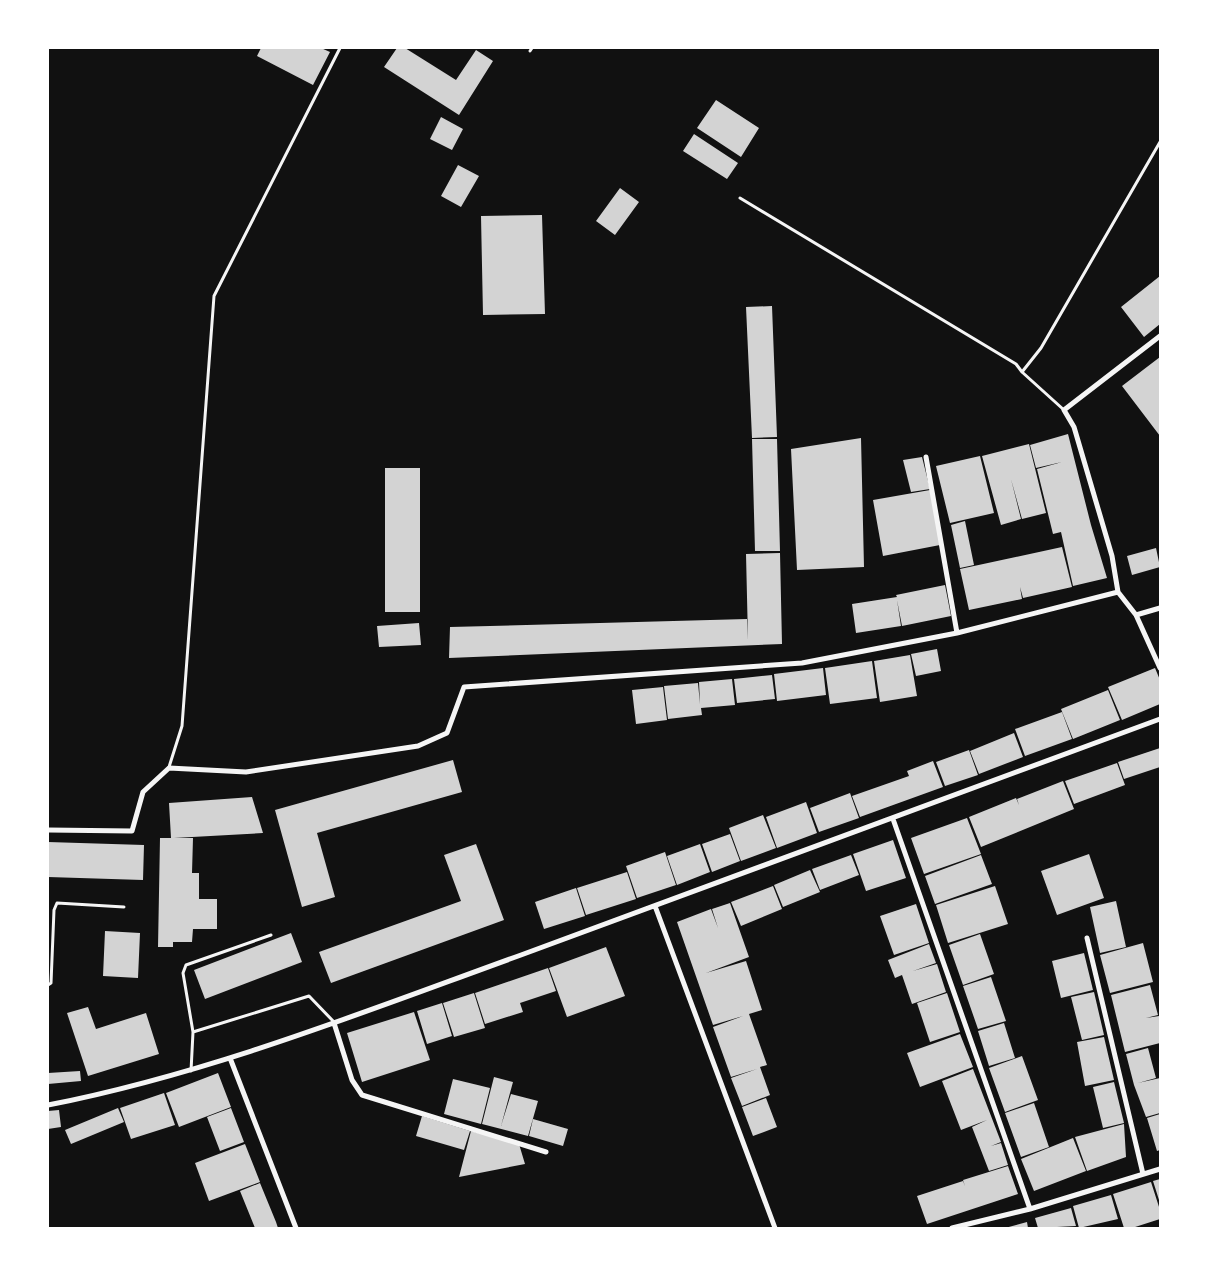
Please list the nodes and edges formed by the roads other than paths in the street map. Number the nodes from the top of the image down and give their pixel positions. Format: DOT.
graph roads {
  1 [pos="340,48"];
  2 [pos="1160,142"];
  3 [pos="740,198"];
  4 [pos="1160,336"];
  5 [pos="1022,372"];
  6 [pos="1064,410"];
  7 [pos="926,457"];
  8 [pos="1118,592"];
  9 [pos="1160,608"];
  10 [pos="1136,615"];
  11 [pos="957,634"];
  12 [pos="1160,668"];
  13 [pos="1160,719"];
  14 [pos="169,768"];
  15 [pos="893,819"];
  16 [pos="48,830"];
  17 [pos="655,906"];
  18 [pos="124,908"];
  19 [pos="271,934"];
  20 [pos="1087,938"];
  21 [pos="48,985"];
  22 [pos="334,1023"];
  23 [pos="193,1032"];
  24 [pos="230,1058"];
  25 [pos="191,1071"];
  26 [pos="48,1104"];
  27 [pos="546,1152"];
  28 [pos="1160,1168"];
  29 [pos="1143,1174"];
  30 [pos="1030,1209"];
  31 [pos="296,1228"];
  32 [pos="776,1228"];
  33 [pos="952,1228"];
  1 -- 14 [label="lane"];
  2 -- 5 [label="lane"];
  3 -- 5 [label="lane"];
  4 -- 6 [label="street"];
  5 -- 6 [label="lane"];
  6 -- 8 [label="street"];
  7 -- 11 [label="street"];
  8 -- 10 [label="street"];
  8 -- 11 [label="street"];
  9 -- 10 [label="street"];
  10 -- 12 [label="street"];
  11 -- 14 [label="street"];
  13 -- 15 [label="street"];
  14 -- 16 [label="street"];
  15 -- 17 [label="street"];
  15 -- 30 [label="street"];
  17 -- 22 [label="street"];
  17 -- 32 [label="street"];
  18 -- 21 [label="lane"];
  19 -- 23 [label="lane"];
  20 -- 29 [label="street"];
  22 -- 23 [label="lane"];
  22 -- 24 [label="street"];
  22 -- 27 [label="street"];
  23 -- 25 [label="lane"];
  24 -- 25 [label="street"];
  24 -- 31 [label="street"];
  25 -- 26 [label="street"];
  28 -- 29 [label="street"];
  29 -- 30 [label="street"];
  30 -- 33 [label="street"];
}
